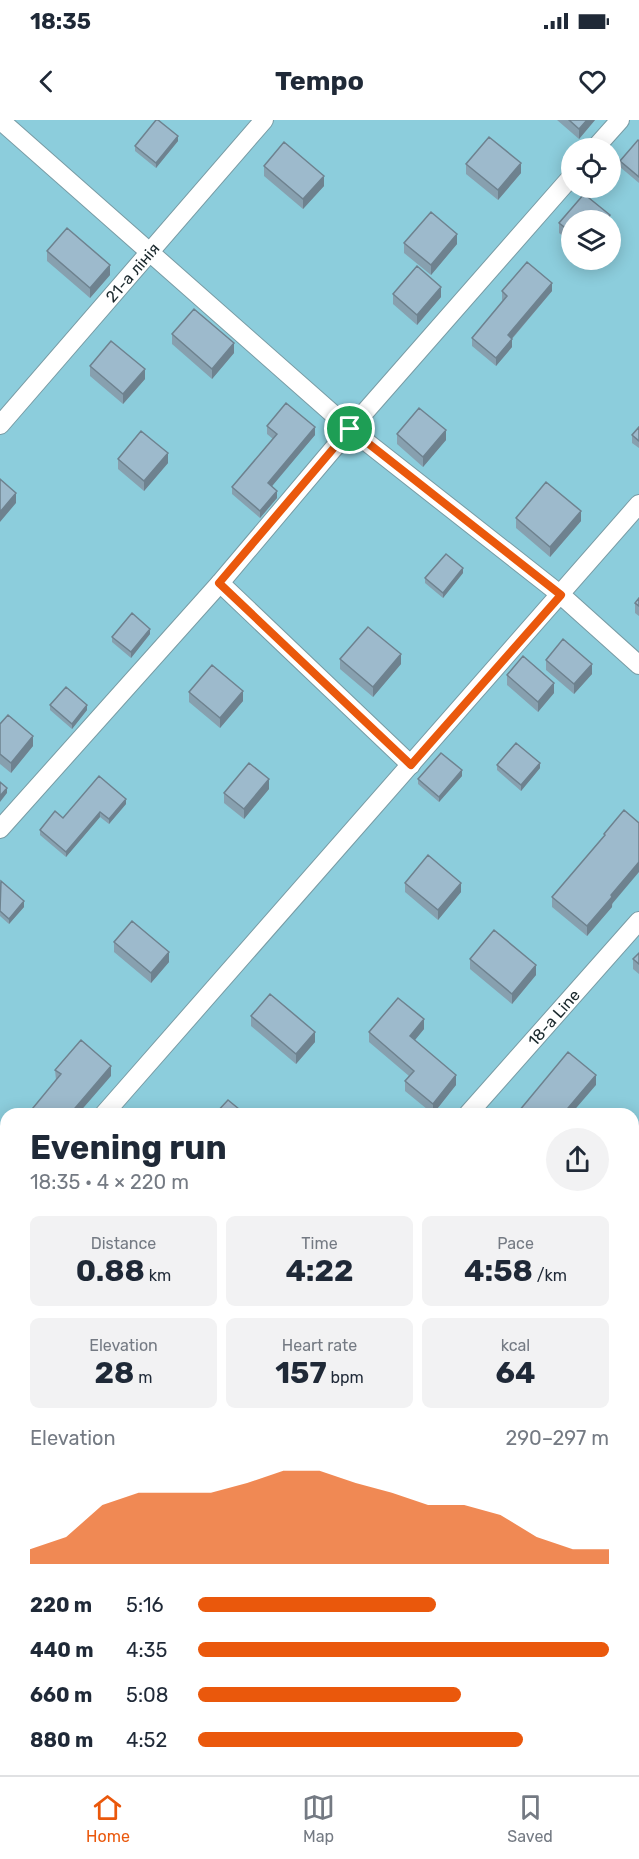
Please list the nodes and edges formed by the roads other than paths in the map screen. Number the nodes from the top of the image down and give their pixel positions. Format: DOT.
graph roads {
  1 [pos="0,120"];
  2 [pos="264,120"];
  3 [pos="620,120"];
  4 [pos="604,138"];
  5 [pos="561,189"];
  6 [pos="149,253"];
  7 [pos="0,425"];
  8 [pos="350,429"];
  9 [pos="639,504"];
  10 [pos="219,583"];
  11 [pos="561,595"];
  12 [pos="639,665"];
  13 [pos="411,765"];
  14 [pos="0,829"];
  15 [pos="639,921"];
  16 [pos="109,1108"];
  17 [pos="473,1108"];
  1 -- 6 [label="lane"];
  2 -- 6 [label="lane, 21-а лінія"];
  3 -- 4 [label="lane"];
  5 -- 8 [label="lane"];
  6 -- 7 [label="lane, 21-а лінія"];
  6 -- 8 [label="lane"];
  8 -- 10 [label="lane"];
  8 -- 11 [label="lane"];
  9 -- 11 [label="lane"];
  10 -- 13 [label="lane"];
  10 -- 14 [label="lane"];
  11 -- 12 [label="lane"];
  11 -- 13 [label="lane"];
  13 -- 16 [label="lane"];
  15 -- 17 [label="lane, 18-a Line"];
}
